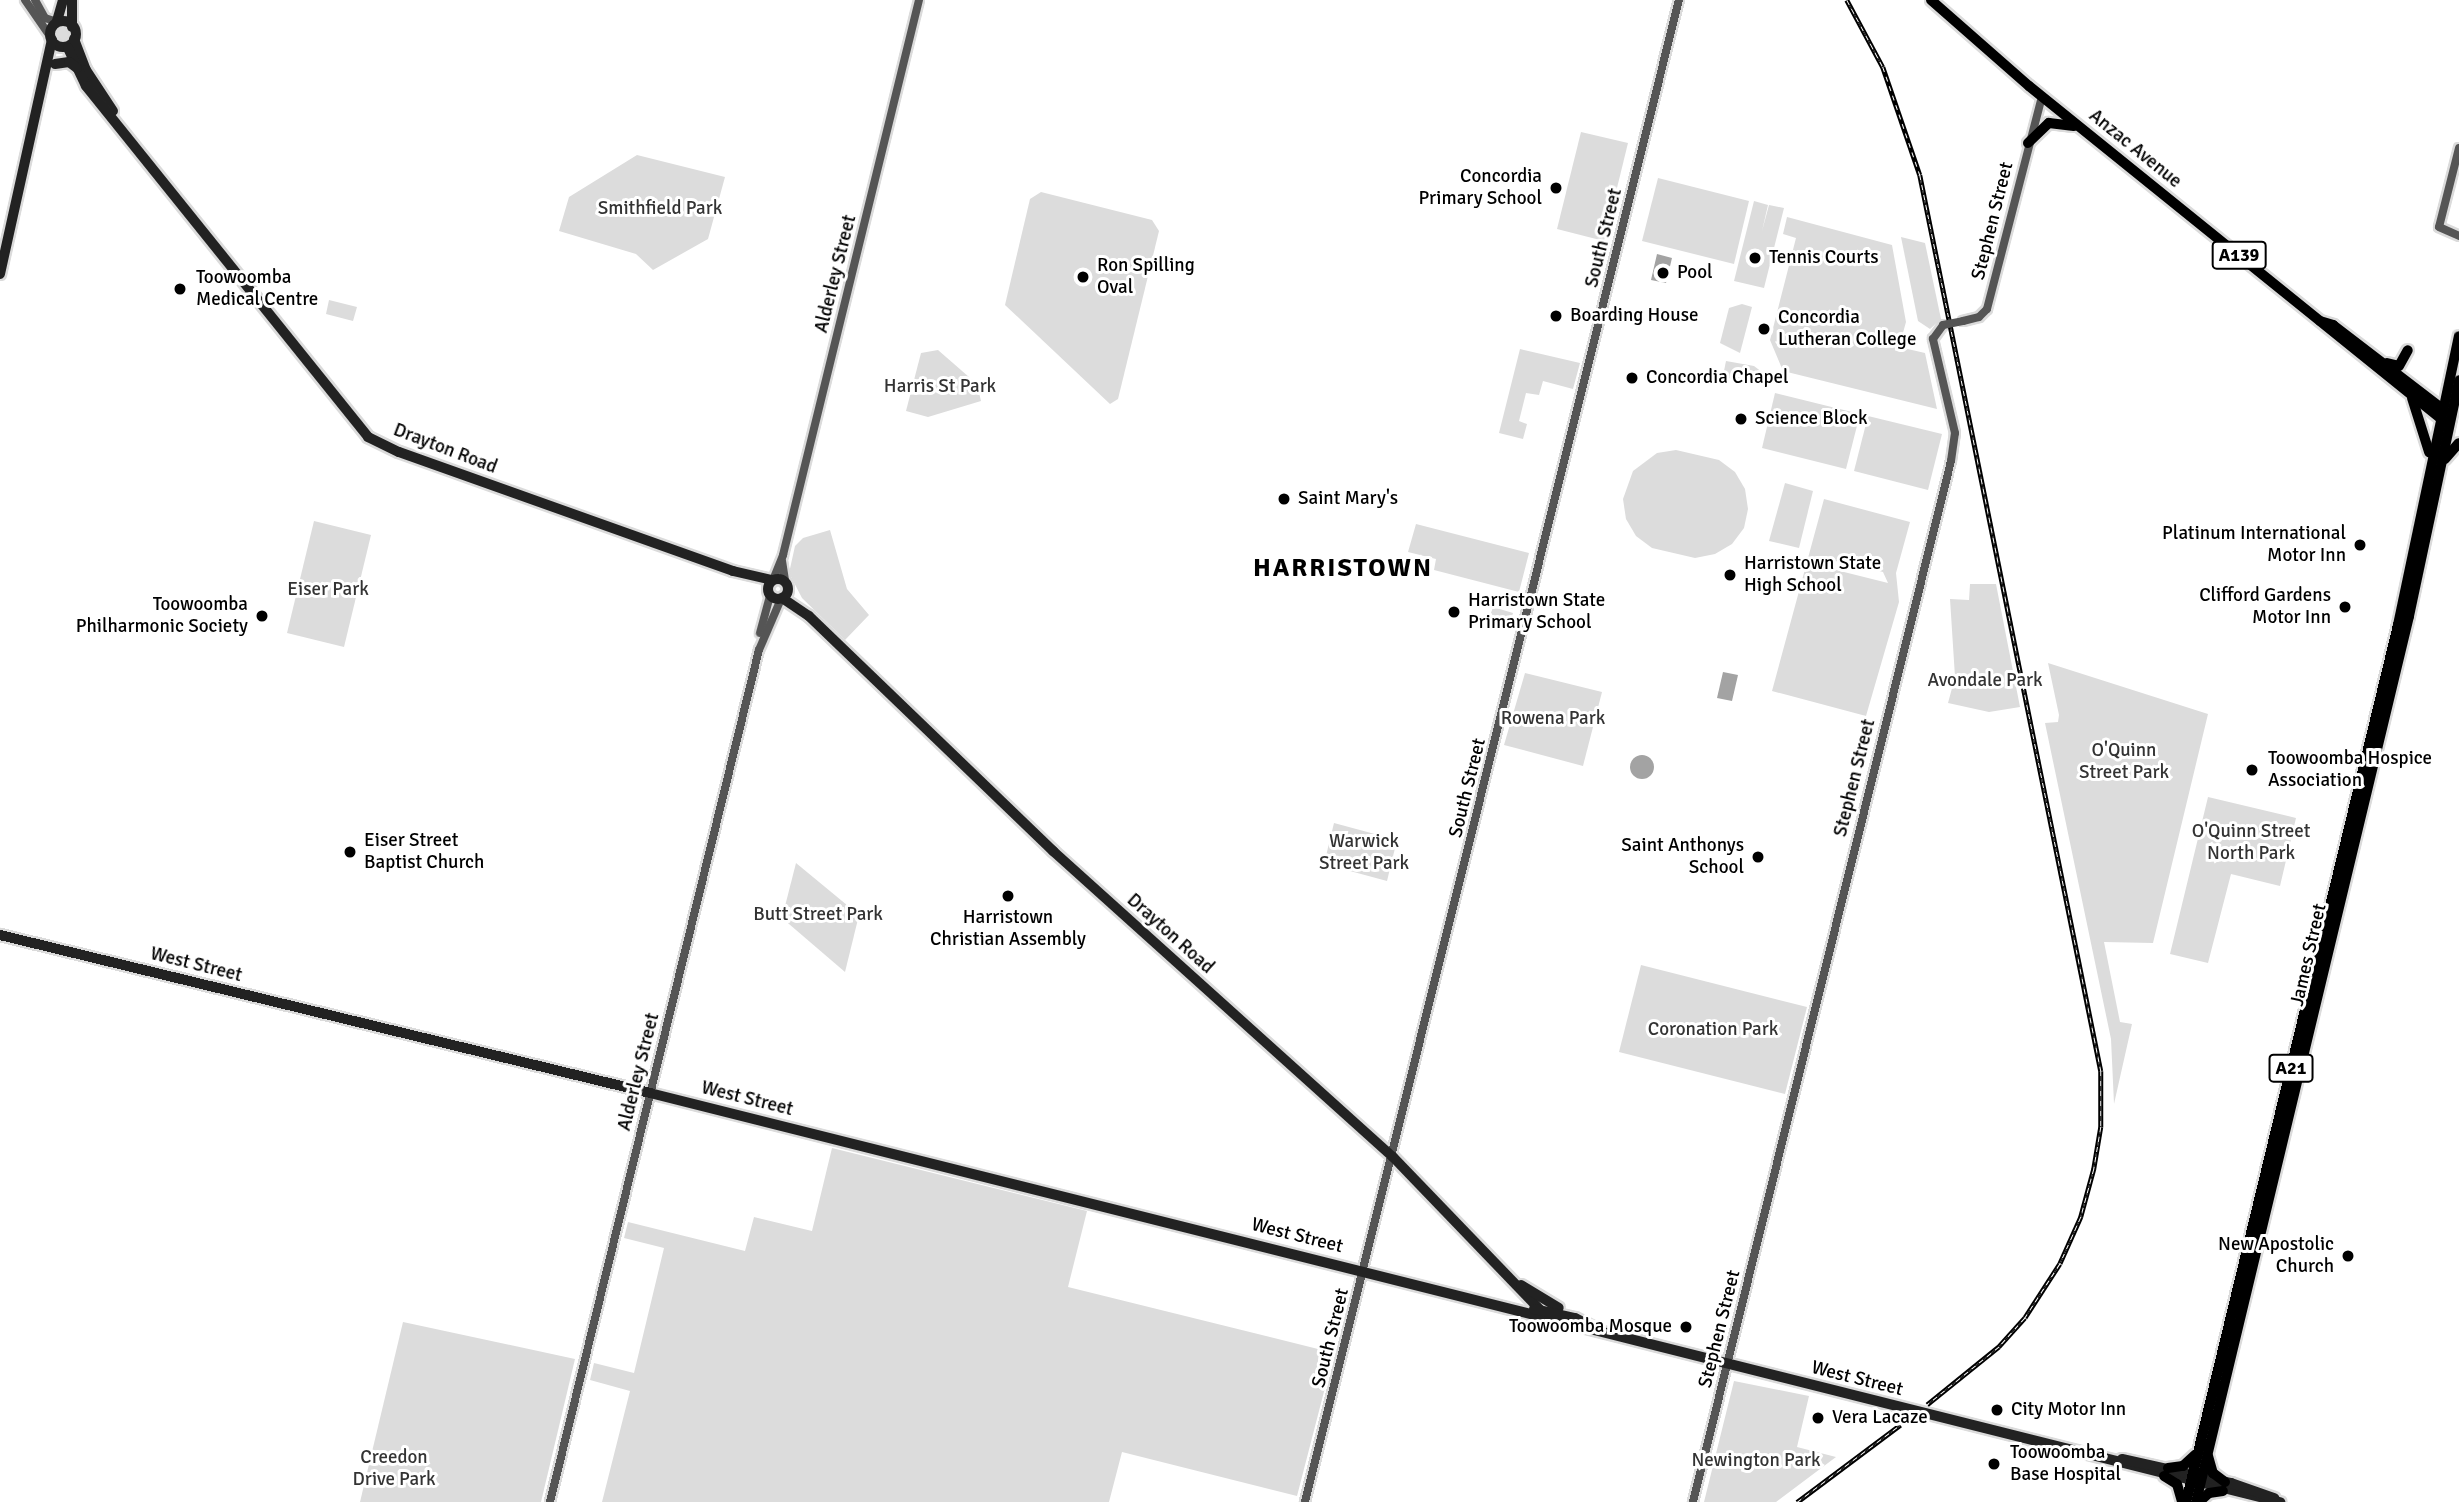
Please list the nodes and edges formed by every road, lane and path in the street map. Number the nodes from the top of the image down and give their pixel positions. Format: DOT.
graph roads {
  1 [pos="25,0"];
  2 [pos="35,0"];
  3 [pos="63,0"];
  4 [pos="72,0"];
  5 [pos="919,0"];
  6 [pos="1679,0"];
  7 [pos="1931,0"];
  8 [pos="57,22"];
  9 [pos="72,27"];
  10 [pos="52,40"];
  11 [pos="69,45"];
  12 [pos="55,64"];
  13 [pos="77,68"];
  14 [pos="47,78"];
  15 [pos="2042,97"];
  16 [pos="2086,132"];
  17 [pos="2028,143"];
  18 [pos="137,146"];
  19 [pos="2459,148"];
  20 [pos="2459,236"];
  21 [pos="0,274"];
  22 [pos="2320,321"];
  23 [pos="2459,336"];
  24 [pos="2408,350"];
  25 [pos="2372,356"];
  26 [pos="2459,380"];
  27 [pos="2446,391"];
  28 [pos="2426,397"];
  29 [pos="2412,398"];
  30 [pos="2445,417"];
  31 [pos="2459,443"];
  32 [pos="2436,464"];
  33 [pos="783,555"];
  34 [pos="787,585"];
  35 [pos="774,591"];
  36 [pos="809,615"];
  37 [pos="0,935"];
  38 [pos="650,1093"];
  39 [pos="1393,1157"];
  40 [pos="1364,1271"];
  41 [pos="1509,1276"];
  42 [pos="1485,1302"];
  43 [pos="1536,1308"];
  44 [pos="1575,1318"];
  45 [pos="1588,1331"];
  46 [pos="1608,1334"];
  47 [pos="1727,1367"];
  48 [pos="2203,1450"];
  49 [pos="2166,1472"];
  50 [pos="2196,1479"];
  51 [pos="2224,1486"];
  52 [pos="550,1502"];
  53 [pos="1305,1502"];
  54 [pos="1693,1502"];
  55 [pos="2184,1502"];
  56 [pos="2197,1502"];
  57 [pos="2282,1502"];
  1 -- 10 [label="street"];
  2 -- 8 [label="street"];
  3 -- 8 [label="main road"];
  4 -- 9 [label="main road"];
  5 -- 33 [label="street, Alderley Street"];
  6 -- 39 [label="street, South Street"];
  7 -- 15 [label="highway, Anzac Avenue / A139"];
  8 -- 9 [label="main road"];
  8 -- 10 [label="main road"];
  9 -- 11 [label="main road"];
  10 -- 11 [label="main road"];
  10 -- 14 [label="main road"];
  11 -- 12 [label="main road"];
  11 -- 13 [label="main road, Drayton Road"];
  11 -- 18 [label="main road, Drayton Road"];
  12 -- 13 [label="main road"];
  12 -- 14 [label="main road"];
  13 -- 18 [label="main road, Drayton Road"];
  14 -- 21 [label="main road"];
  15 -- 16 [label="highway, Anzac Avenue / A139"];
  15 -- 17 [label="street, Stephen Street"];
  16 -- 17 [label="highway"];
  16 -- 22 [label="highway, Anzac Avenue / A139"];
  17 -- 47 [label="street, Stephen Street, bridge"];
  18 -- 35 [label="main road, Drayton Road"];
  19 -- 20 [label="street"];
  22 -- 25 [label="highway, Anzac Avenue / A139"];
  22 -- 29 [label="highway, Anzac Avenue / A139"];
  23 -- 27 [label="highway, A21"];
  24 -- 25 [label="highway"];
  25 -- 28 [label="highway, Anzac Avenue / A139"];
  26 -- 30 [label="highway, A21"];
  27 -- 28 [label="highway"];
  27 -- 30 [label="highway, A21"];
  28 -- 30 [label="highway, Anzac Avenue / A139"];
  29 -- 30 [label="highway, Anzac Avenue / A139"];
  29 -- 32 [label="highway"];
  30 -- 32 [label="highway, James Street / A21"];
  31 -- 32 [label="highway"];
  32 -- 48 [label="highway, James Street / A21"];
  33 -- 34 [label="street, Alderley Street"];
  33 -- 35 [label="street, Alderley Street"];
  34 -- 35 [label="main road"];
  34 -- 35 [label="main road"];
  34 -- 36 [label="main road, Drayton Road"];
  35 -- 36 [label="main road, Drayton Road"];
  35 -- 38 [label="street, Alderley Street"];
  36 -- 39 [label="main road, Drayton Road"];
  37 -- 38 [label="main road, West Street"];
  38 -- 40 [label="main road, West Street"];
  38 -- 52 [label="street, Alderley Street"];
  39 -- 40 [label="street, South Street"];
  39 -- 41 [label="main road, Drayton Road"];
  40 -- 42 [label="main road, West Street"];
  40 -- 53 [label="street, South Street"];
  41 -- 43 [label="main road"];
  41 -- 44 [label="main road"];
  42 -- 43 [label="main road"];
  42 -- 45 [label="main road"];
  43 -- 44 [label="main road"];
  43 -- 45 [label="main road"];
  44 -- 46 [label="main road"];
  45 -- 46 [label="main road"];
  46 -- 47 [label="main road, West Street"];
  47 -- 49 [label="main road, West Street"];
  47 -- 54 [label="street, Stephen Street"];
  48 -- 49 [label="highway"];
  48 -- 50 [label="highway, James Street / A21"];
  48 -- 51 [label="highway"];
  49 -- 50 [label="main road, West Street"];
  49 -- 55 [label="highway"];
  50 -- 51 [label="main road, West Street"];
  50 -- 55 [label="highway, James Street / A21"];
  50 -- 56 [label="highway, James Street / A21"];
  51 -- 56 [label="highway"];
  51 -- 57 [label="main road, West Street"];
}
